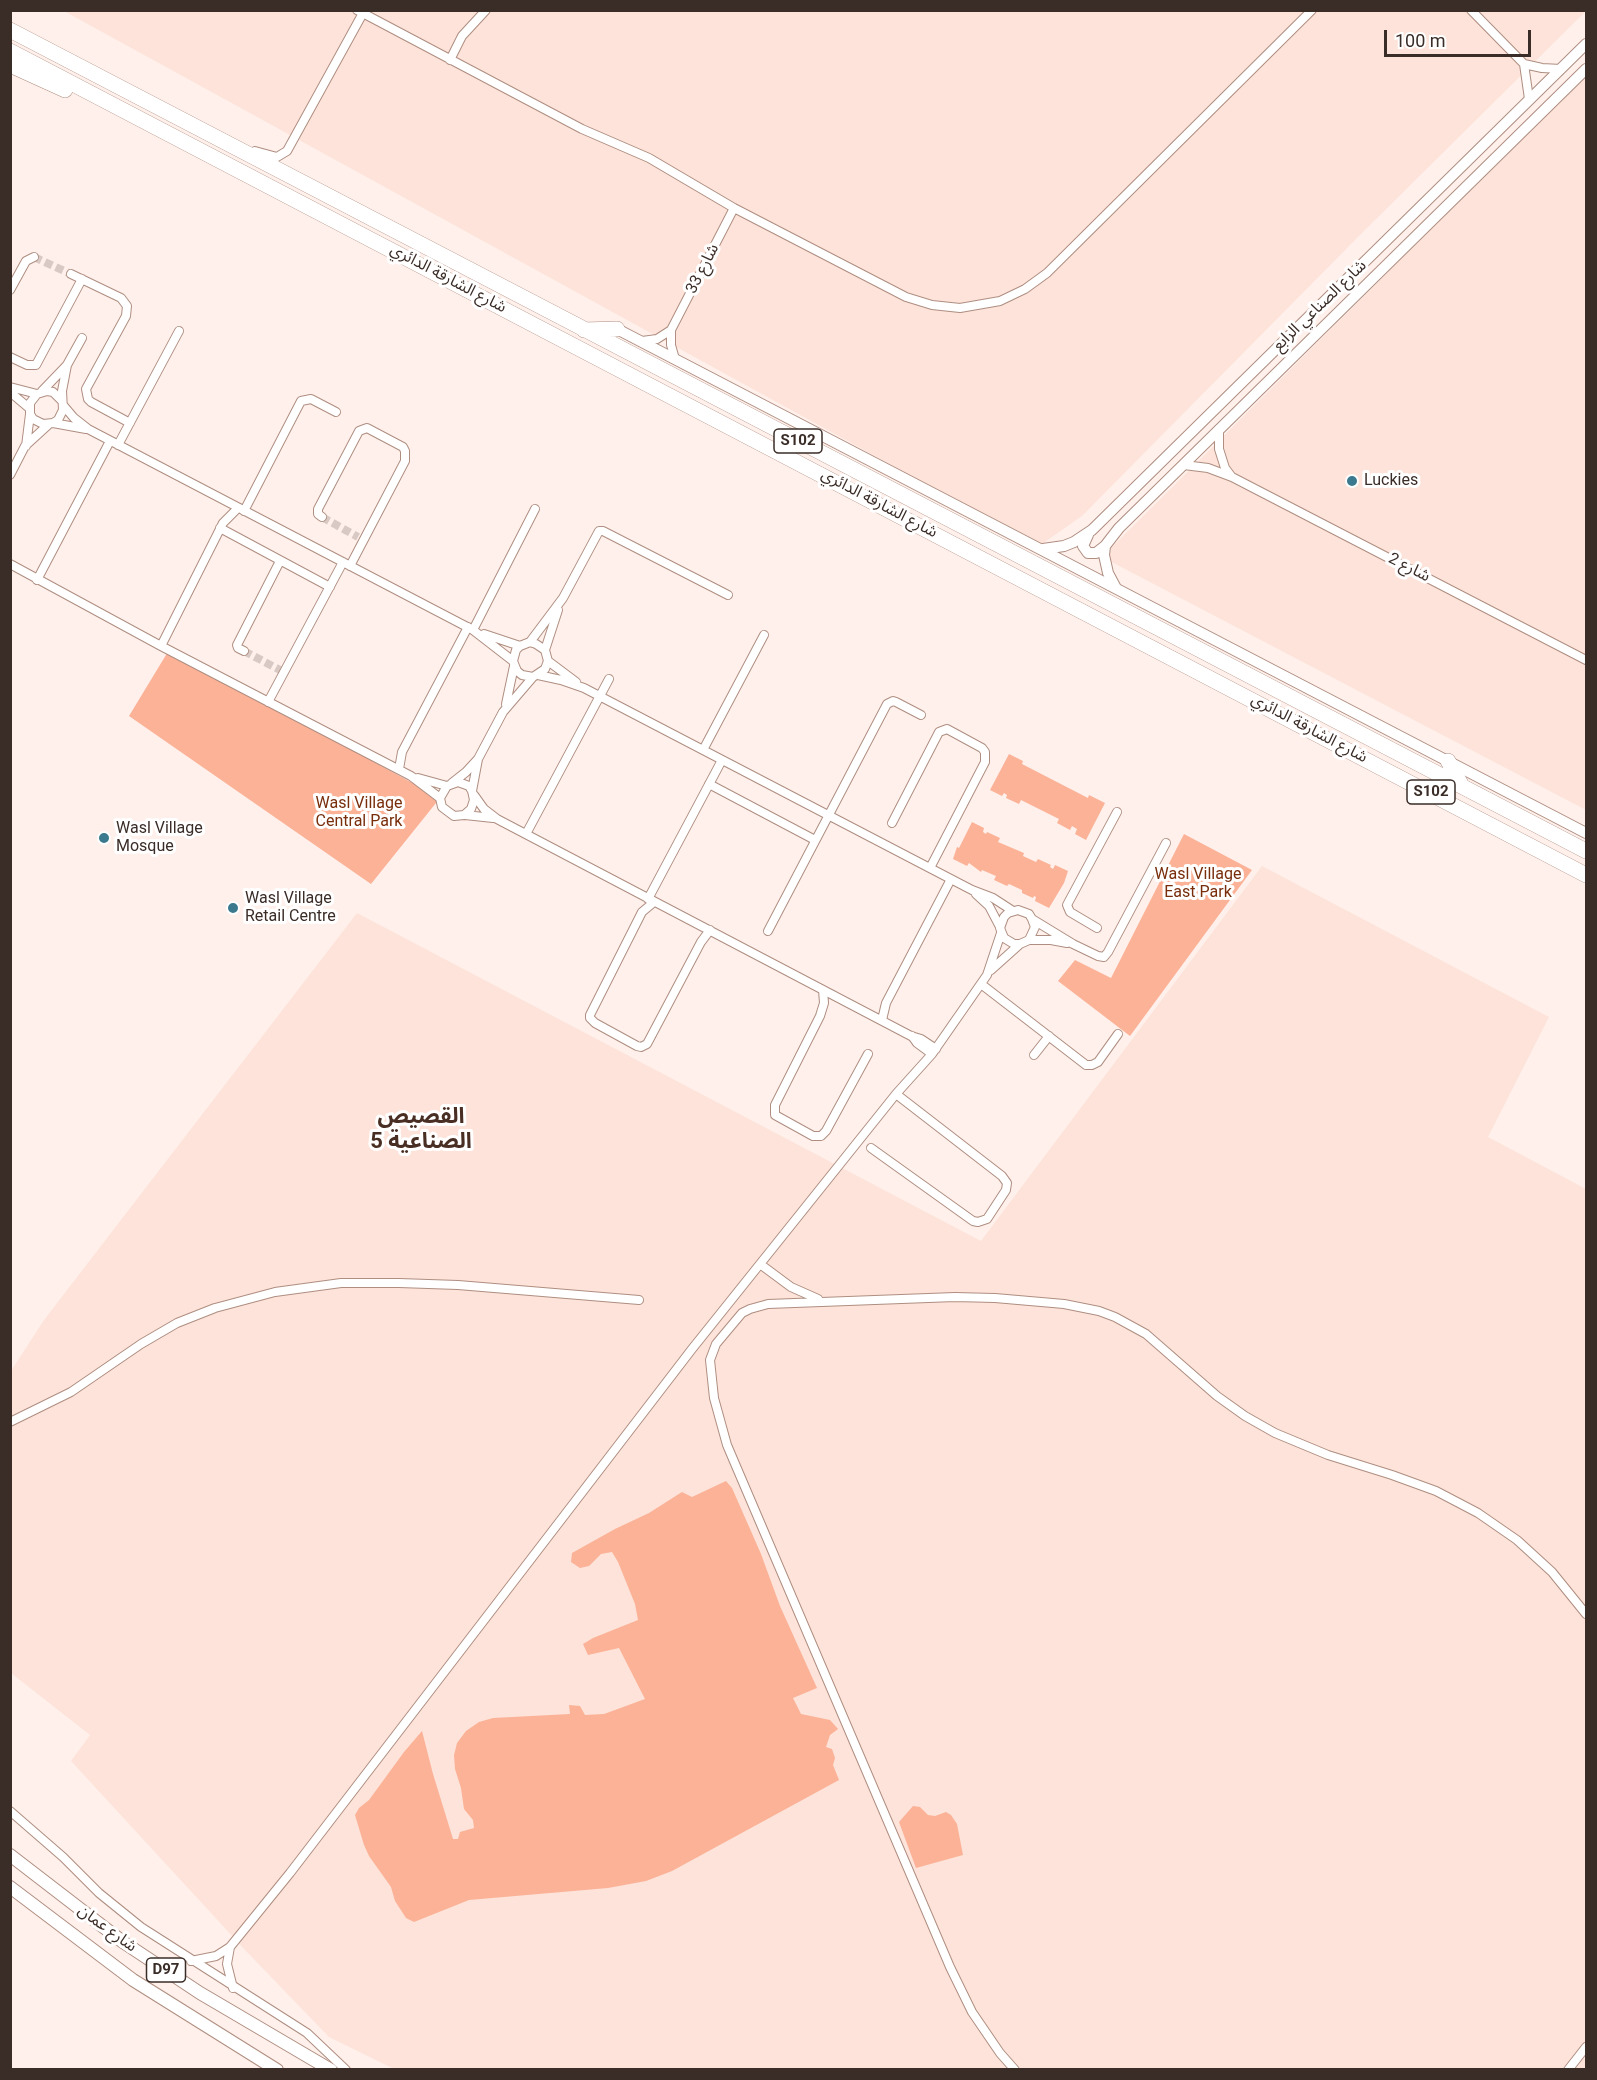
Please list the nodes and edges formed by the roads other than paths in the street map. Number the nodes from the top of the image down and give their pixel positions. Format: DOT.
graph roads {
  1 [pos="1312,10"];
  2 [pos="1471,10"];
  3 [pos="360,12"];
  4 [pos="482,12"];
  5 [pos="10,30"];
  6 [pos="1587,44"];
  7 [pos="10,51"];
  8 [pos="450,60"];
  9 [pos="1524,64"];
  10 [pos="10,65"];
  11 [pos="1561,69"];
  12 [pos="1587,69"];
  13 [pos="1529,99"];
  14 [pos="146,122"];
  15 [pos="243,152"];
  16 [pos="734,208"];
  17 [pos="34,257"];
  18 [pos="71,274"];
  19 [pos="82,279"];
  20 [pos="10,290"];
  21 [pos="617,328"];
  22 [pos="583,330"];
  23 [pos="671,330"];
  24 [pos="179,331"];
  25 [pos="82,338"];
  26 [pos="641,341"];
  27 [pos="10,357"];
  28 [pos="675,359"];
  29 [pos="68,365"];
  30 [pos="10,387"];
  31 [pos="10,392"];
  32 [pos="39,393"];
  33 [pos="62,402"];
  34 [pos="30,411"];
  35 [pos="336,412"];
  36 [pos="130,423"];
  37 [pos="51,424"];
  38 [pos="88,429"];
  39 [pos="1220,429"];
  40 [pos="114,443"];
  41 [pos="25,447"];
  42 [pos="1184,465"];
  43 [pos="10,475"];
  44 [pos="1232,477"];
  45 [pos="241,509"];
  46 [pos="535,509"];
  47 [pos="322,517"];
  48 [pos="220,528"];
  49 [pos="1092,530"];
  50 [pos="1105,546"];
  51 [pos="1043,549"];
  52 [pos="280,561"];
  53 [pos="347,564"];
  54 [pos="13,567"];
  55 [pos="37,580"];
  56 [pos="330,587"];
  57 [pos="1116,588"];
  58 [pos="728,595"];
  59 [pos="562,598"];
  60 [pos="470,629"];
  61 [pos="764,635"];
  62 [pos="530,642"];
  63 [pos="161,646"];
  64 [pos="520,646"];
  65 [pos="545,650"];
  66 [pos="244,651"];
  67 [pos="1587,660"];
  68 [pos="548,661"];
  69 [pos="514,663"];
  70 [pos="535,676"];
  71 [pos="609,679"];
  72 [pos="584,688"];
  73 [pos="599,696"];
  74 [pos="268,702"];
  75 [pos="503,712"];
  76 [pos="921,715"];
  77 [pos="703,750"];
  78 [pos="478,759"];
  79 [pos="722,760"];
  80 [pos="1448,761"];
  81 [pos="399,769"];
  82 [pos="411,776"];
  83 [pos="449,784"];
  84 [pos="709,784"];
  85 [pos="1462,786"];
  86 [pos="473,793"];
  87 [pos="440,798"];
  88 [pos="1117,812"];
  89 [pos="464,815"];
  90 [pos="828,815"];
  91 [pos="497,819"];
  92 [pos="892,823"];
  93 [pos="1587,833"];
  94 [pos="526,834"];
  95 [pos="815,840"];
  96 [pos="1166,843"];
  97 [pos="1587,851"];
  98 [pos="930,868"];
  99 [pos="1587,875"];
  100 [pos="951,879"];
  101 [pos="972,890"];
  102 [pos="651,901"];
  103 [pos="1013,911"];
  104 [pos="1032,919"];
  105 [pos="1097,928"];
  106 [pos="710,930"];
  107 [pos="1001,930"];
  108 [pos="768,931"];
  109 [pos="1029,940"];
  110 [pos="1020,944"];
  111 [pos="1073,944"];
  112 [pos="987,975"];
  113 [pos="981,984"];
  114 [pos="823,990"];
  115 [pos="882,1020"];
  116 [pos="1118,1034"];
  117 [pos="1049,1036"];
  118 [pos="934,1052"];
  119 [pos="868,1054"];
  120 [pos="1034,1055"];
  121 [pos="896,1094"];
  122 [pos="871,1148"];
  123 [pos="760,1263"];
  124 [pos="639,1300"];
  125 [pos="827,1302"];
  126 [pos="10,1422"];
  127 [pos="1587,1614"];
  128 [pos="10,1811"];
  129 [pos="10,1855"];
  130 [pos="10,1887"];
  131 [pos="230,1947"];
  132 [pos="191,1961"];
  133 [pos="233,1988"];
  134 [pos="1587,2047"];
  135 [pos="277,2070"];
  136 [pos="332,2070"];
  137 [pos="346,2070"];
  138 [pos="1015,2070"];
  139 [pos="1568,2070"];
  1 -- 16 [label="street"];
  2 -- 9 [label="street"];
  3 -- 8 [label="street"];
  3 -- 15 [label="street"];
  4 -- 8 [label="street"];
  5 -- 15 [label="highway, شارع الشارقة الدائري / S102"];
  6 -- 11 [label="main road, شارع الصناعي الرابع"];
  7 -- 14 [label="highway, شارع الشارقة الدائري / S102"];
  8 -- 16 [label="street"];
  9 -- 11 [label="street"];
  9 -- 13 [label="street"];
  10 -- 14 [label="highway"];
  11 -- 13 [label="main road, شارع الصناعي الرابع"];
  12 -- 39 [label="main road, شارع الصناعي الرابع"];
  13 -- 49 [label="main road, شارع الصناعي الرابع"];
  14 -- 99 [label="highway, شارع الشارقة الدائري / S102"];
  15 -- 22 [label="highway, شارع الشارقة الدائري / S102"];
  16 -- 23 [label="street, شارع 33"];
  17 -- 20 [label="street"];
  18 -- 19 [label="street"];
  19 -- 27 [label="street"];
  19 -- 36 [label="street"];
  21 -- 22 [label="highway"];
  21 -- 26 [label="main road"];
  22 -- 85 [label="highway, شارع الشارقة الدائري / S102"];
  23 -- 26 [label="street"];
  23 -- 28 [label="street"];
  24 -- 36 [label="street"];
  25 -- 29 [label="street"];
  26 -- 28 [label="main road"];
  28 -- 51 [label="main road"];
  29 -- 32 [label="street"];
  29 -- 33 [label="street"];
  30 -- 32 [label="street"];
  31 -- 34 [label="street"];
  32 -- 33 [label="street"];
  32 -- 34 [label="street"];
  33 -- 37 [label="street"];
  33 -- 38 [label="street"];
  34 -- 37 [label="street"];
  34 -- 41 [label="street"];
  35 -- 45 [label="street"];
  36 -- 40 [label="street"];
  37 -- 38 [label="street"];
  37 -- 41 [label="street"];
  38 -- 40 [label="street"];
  39 -- 42 [label="main road, شارع الصناعي الرابع"];
  39 -- 44 [label="street"];
  40 -- 45 [label="street"];
  40 -- 55 [label="street"];
  41 -- 43 [label="street"];
  42 -- 44 [label="street, شارع 2"];
  42 -- 50 [label="main road, شارع الصناعي الرابع"];
  44 -- 67 [label="street, شارع 2"];
  45 -- 48 [label="street"];
  45 -- 53 [label="street"];
  46 -- 60 [label="street"];
  47 -- 53 [label="street"];
  48 -- 52 [label="street"];
  48 -- 63 [label="street"];
  49 -- 50 [label="main road"];
  49 -- 51 [label="main road, شارع الصناعي الرابع"];
  50 -- 57 [label="main road"];
  51 -- 57 [label="main road"];
  52 -- 56 [label="street"];
  52 -- 66 [label="street"];
  53 -- 56 [label="street"];
  53 -- 60 [label="street"];
  54 -- 55 [label="street"];
  55 -- 63 [label="street"];
  56 -- 74 [label="street"];
  57 -- 80 [label="main road"];
  58 -- 59 [label="street"];
  59 -- 62 [label="street"];
  59 -- 65 [label="street"];
  60 -- 64 [label="street"];
  60 -- 69 [label="street"];
  60 -- 81 [label="street"];
  61 -- 77 [label="street"];
  62 -- 64 [label="street"];
  62 -- 65 [label="street"];
  63 -- 74 [label="street"];
  64 -- 69 [label="street"];
  65 -- 68 [label="street"];
  68 -- 70 [label="street"];
  68 -- 72 [label="street"];
  69 -- 70 [label="street"];
  69 -- 75 [label="street"];
  70 -- 72 [label="street"];
  70 -- 75 [label="street"];
  71 -- 73 [label="street"];
  72 -- 73 [label="street"];
  73 -- 77 [label="street"];
  73 -- 94 [label="street"];
  74 -- 81 [label="street"];
  75 -- 78 [label="street"];
  76 -- 90 [label="street"];
  77 -- 79 [label="street"];
  78 -- 83 [label="street"];
  78 -- 86 [label="street"];
  79 -- 84 [label="street"];
  79 -- 90 [label="street"];
  80 -- 85 [label="highway"];
  80 -- 93 [label="main road"];
  81 -- 82 [label="street"];
  82 -- 83 [label="street"];
  82 -- 87 [label="street"];
  83 -- 86 [label="street"];
  83 -- 87 [label="street"];
  84 -- 95 [label="street"];
  84 -- 102 [label="street"];
  85 -- 97 [label="highway, شارع الشارقة الدائري / S102"];
  86 -- 89 [label="street"];
  86 -- 91 [label="street"];
  87 -- 89 [label="street"];
  88 -- 105 [label="street"];
  89 -- 91 [label="street"];
  90 -- 95 [label="street"];
  90 -- 98 [label="street"];
  91 -- 94 [label="street"];
  92 -- 98 [label="street"];
  94 -- 102 [label="street"];
  95 -- 108 [label="street"];
  96 -- 111 [label="street"];
  98 -- 100 [label="street"];
  100 -- 101 [label="street"];
  100 -- 115 [label="street"];
  101 -- 103 [label="street"];
  101 -- 107 [label="street"];
  102 -- 106 [label="street"];
  102 -- 106 [label="street"];
  103 -- 104 [label="street"];
  103 -- 107 [label="street"];
  104 -- 109 [label="street"];
  104 -- 111 [label="street"];
  106 -- 114 [label="street"];
  107 -- 110 [label="street"];
  107 -- 112 [label="street"];
  109 -- 110 [label="street"];
  109 -- 111 [label="street"];
  110 -- 112 [label="street"];
  112 -- 113 [label="street"];
  113 -- 117 [label="street"];
  113 -- 118 [label="street"];
  114 -- 115 [label="street"];
  114 -- 119 [label="street"];
  115 -- 118 [label="street"];
  116 -- 117 [label="street"];
  117 -- 120 [label="street"];
  118 -- 121 [label="street"];
  121 -- 122 [label="street"];
  121 -- 123 [label="street"];
  123 -- 125 [label="street"];
  123 -- 131 [label="street"];
  124 -- 126 [label="street"];
  125 -- 127 [label="street"];
  125 -- 138 [label="street"];
  128 -- 132 [label="street"];
  129 -- 136 [label="main road, شارع عمان / D97"];
  130 -- 135 [label="main road, شارع عمان / D97"];
  131 -- 132 [label="street"];
  131 -- 133 [label="street"];
  132 -- 133 [label="street"];
  133 -- 137 [label="street"];
  134 -- 139 [label="street"];
}
